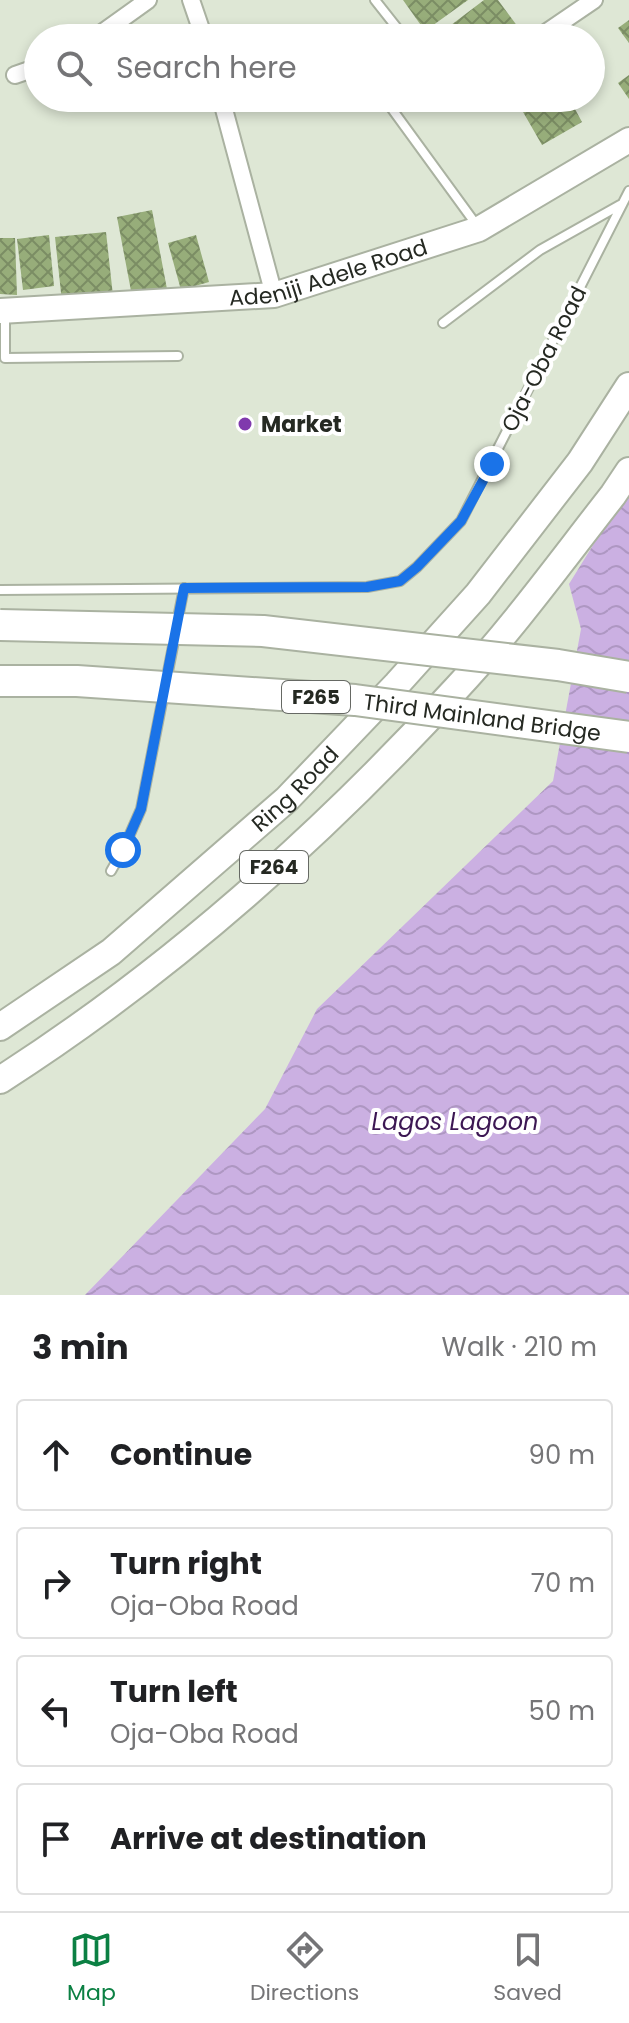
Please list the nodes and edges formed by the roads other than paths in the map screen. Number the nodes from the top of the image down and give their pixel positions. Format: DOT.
graph roads {
  1 [pos="148,0"];
  2 [pos="191,0"];
  3 [pos="375,0"];
  4 [pos="594,0"];
  5 [pos="115,24"];
  6 [pos="199,24"];
  7 [pos="394,24"];
  8 [pos="559,24"];
  9 [pos="24,72"];
  10 [pos="15,75"];
  11 [pos="225,112"];
  12 [pos="394,112"];
  13 [pos="629,140"];
  14 [pos="629,191"];
  15 [pos="621,204"];
  16 [pos="479,229"];
  17 [pos="274,295"];
  18 [pos="2,311"];
  19 [pos="443,323"];
  20 [pos="178,356"];
  21 [pos="629,386"];
  22 [pos="629,471"];
  23 [pos="184,588"];
  24 [pos="0,590"];
  25 [pos="0,625"];
  26 [pos="629,677"];
  27 [pos="0,681"];
  28 [pos="629,737"];
  29 [pos="111,871"];
  30 [pos="0,1027"];
  31 [pos="0,1080"];
  1 -- 5 [label="street"];
  2 -- 6 [label="street"];
  3 -- 7 [label="lane"];
  4 -- 8 [label="street"];
  9 -- 10 [label="street"];
  11 -- 17 [label="street"];
  12 -- 16 [label="lane"];
  13 -- 16 [label="street, Adeniji Adele Road"];
  14 -- 15 [label="lane, Oja-Oba Road"];
  15 -- 19 [label="lane"];
  15 -- 23 [label="lane, Oja-Oba Road"];
  16 -- 17 [label="street, Adeniji Adele Road"];
  17 -- 18 [label="street, Adeniji Adele Road"];
  18 -- 20 [label="lane"];
  21 -- 30 [label="main road, Ring Road / F264"];
  22 -- 31 [label="main road, Ring Road / F264"];
  23 -- 24 [label="lane, Oja-Oba Road"];
  23 -- 29 [label="lane"];
  25 -- 26 [label="highway, bridge"];
  27 -- 28 [label="highway, Third Mainland Bridge / F265, bridge"];
}
